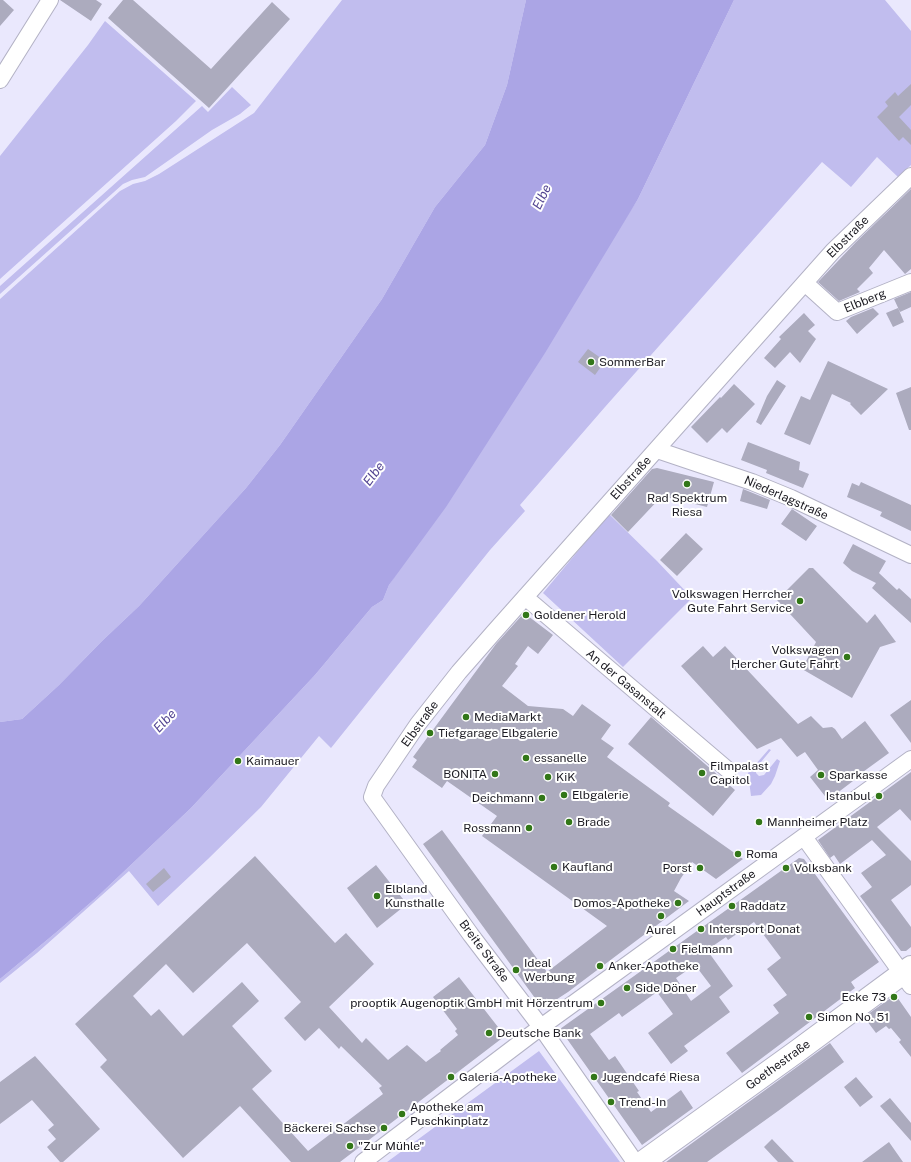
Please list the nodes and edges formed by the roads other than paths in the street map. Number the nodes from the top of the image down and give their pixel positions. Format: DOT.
graph roads {
  1 [pos="50,0"];
  2 [pos="0,80"];
  3 [pos="911,176"];
  4 [pos="805,282"];
  5 [pos="911,282"];
  6 [pos="657,450"];
  7 [pos="911,555"];
  8 [pos="525,597"];
  9 [pos="911,759"];
  10 [pos="728,770"];
  11 [pos="372,797"];
  12 [pos="804,837"];
  13 [pos="908,975"];
  14 [pos="540,1027"];
  15 [pos="362,1162"];
  16 [pos="635,1162"];
  17 [pos="643,1162"];
  1 -- 2 [label="street"];
  3 -- 4 [label="street, Elbstraße"];
  4 -- 5 [label="street, Elbberg"];
  4 -- 6 [label="street, Elbstraße"];
  6 -- 7 [label="street, Niederlagstraße"];
  6 -- 8 [label="street, Elbstraße"];
  8 -- 10 [label="street, An der Gasanstalt"];
  8 -- 11 [label="street, Elbstraße"];
  9 -- 12 [label="street, Hauptstraße"];
  11 -- 14 [label="street, Breite Straße"];
  12 -- 13 [label="street"];
  12 -- 14 [label="street, Hauptstraße"];
  13 -- 17 [label="main road, Goethestraße"];
  14 -- 15 [label="street, Hauptstraße"];
  14 -- 16 [label="street, Breite Straße"];
}
